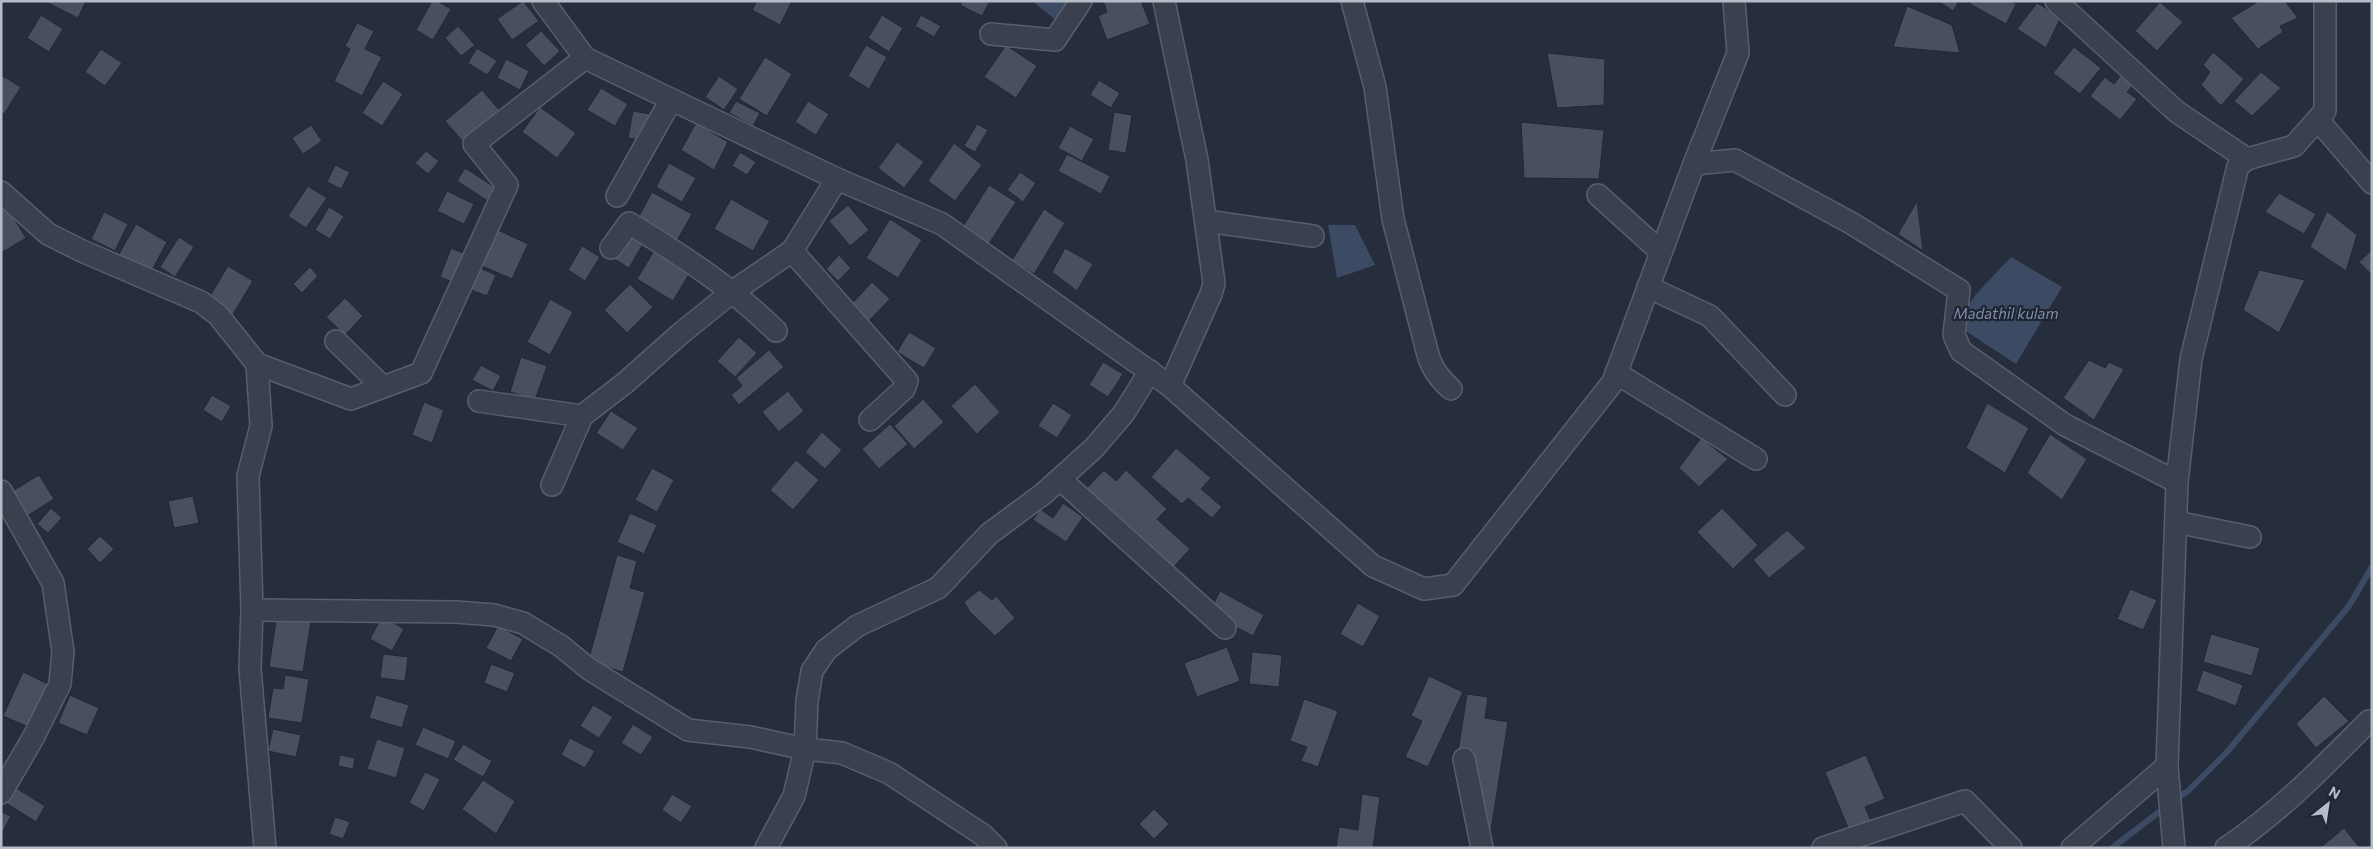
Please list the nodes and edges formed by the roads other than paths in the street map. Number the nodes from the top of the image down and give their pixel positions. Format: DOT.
graph roads {
  1 [pos="543,1"];
  2 [pos="1081,1"];
  3 [pos="1164,1"];
  4 [pos="1352,1"];
  5 [pos="1734,1"];
  6 [pos="2056,1"];
  7 [pos="2325,1"];
  8 [pos="991,34"];
  9 [pos="585,58"];
  10 [pos="671,100"];
  11 [pos="2318,120"];
  12 [pos="2247,159"];
  13 [pos="1694,164"];
  14 [pos="836,179"];
  15 [pos="2372,183"];
  16 [pos="1,192"];
  17 [pos="1598,195"];
  18 [pos="617,196"];
  19 [pos="1206,220"];
  20 [pos="1312,236"];
  21 [pos="611,248"];
  22 [pos="792,251"];
  23 [pos="1661,252"];
  24 [pos="1648,287"];
  25 [pos="732,292"];
  26 [pos="776,331"];
  27 [pos="336,341"];
  28 [pos="257,364"];
  29 [pos="1150,370"];
  30 [pos="1616,373"];
  31 [pos="1440,377"];
  32 [pos="1170,386"];
  33 [pos="383,387"];
  34 [pos="1785,395"];
  35 [pos="479,400"];
  36 [pos="582,416"];
  37 [pos="870,420"];
  38 [pos="1756,459"];
  39 [pos="1060,479"];
  40 [pos="2177,482"];
  41 [pos="552,485"];
  42 [pos="1,491"];
  43 [pos="2176,522"];
  44 [pos="2250,537"];
  45 [pos="252,610"];
  46 [pos="1225,628"];
  47 [pos="2369,721"];
  48 [pos="805,750"];
  49 [pos="1464,759"];
  50 [pos="2167,771"];
  51 [pos="1,793"];
  52 [pos="265,848"];
  53 [pos="766,848"];
  54 [pos="996,848"];
  55 [pos="1482,848"];
  56 [pos="1823,848"];
  57 [pos="2011,848"];
  58 [pos="2072,848"];
  59 [pos="2174,848"];
  60 [pos="2226,848"];
  1 -- 9 [label="street"];
  2 -- 8 [label="street"];
  3 -- 19 [label="street"];
  4 -- 31 [label="street"];
  5 -- 13 [label="street"];
  6 -- 12 [label="street"];
  7 -- 11 [label="street"];
  9 -- 10 [label="street"];
  9 -- 33 [label="street"];
  10 -- 14 [label="street"];
  10 -- 18 [label="street"];
  11 -- 12 [label="street"];
  11 -- 15 [label="street"];
  12 -- 40 [label="street"];
  13 -- 23 [label="street"];
  13 -- 40 [label="street"];
  14 -- 22 [label="street"];
  14 -- 29 [label="street"];
  16 -- 28 [label="street"];
  17 -- 23 [label="street"];
  19 -- 20 [label="street"];
  19 -- 32 [label="street"];
  21 -- 25 [label="street"];
  22 -- 25 [label="street"];
  22 -- 37 [label="street"];
  23 -- 24 [label="street"];
  24 -- 30 [label="street"];
  24 -- 34 [label="street"];
  25 -- 26 [label="street"];
  25 -- 36 [label="street"];
  27 -- 33 [label="street"];
  28 -- 33 [label="street"];
  28 -- 45 [label="street"];
  29 -- 32 [label="street"];
  29 -- 39 [label="street"];
  30 -- 32 [label="street"];
  30 -- 38 [label="street"];
  35 -- 36 [label="street"];
  36 -- 41 [label="street"];
  39 -- 46 [label="street"];
  39 -- 48 [label="street"];
  40 -- 43 [label="street"];
  42 -- 51 [label="street"];
  43 -- 44 [label="street"];
  43 -- 50 [label="street"];
  45 -- 48 [label="street"];
  45 -- 52 [label="street"];
  47 -- 60 [label="street"];
  48 -- 53 [label="street"];
  48 -- 54 [label="street"];
  49 -- 55 [label="street"];
  50 -- 58 [label="street"];
  50 -- 59 [label="street"];
  56 -- 57 [label="street"];
}
